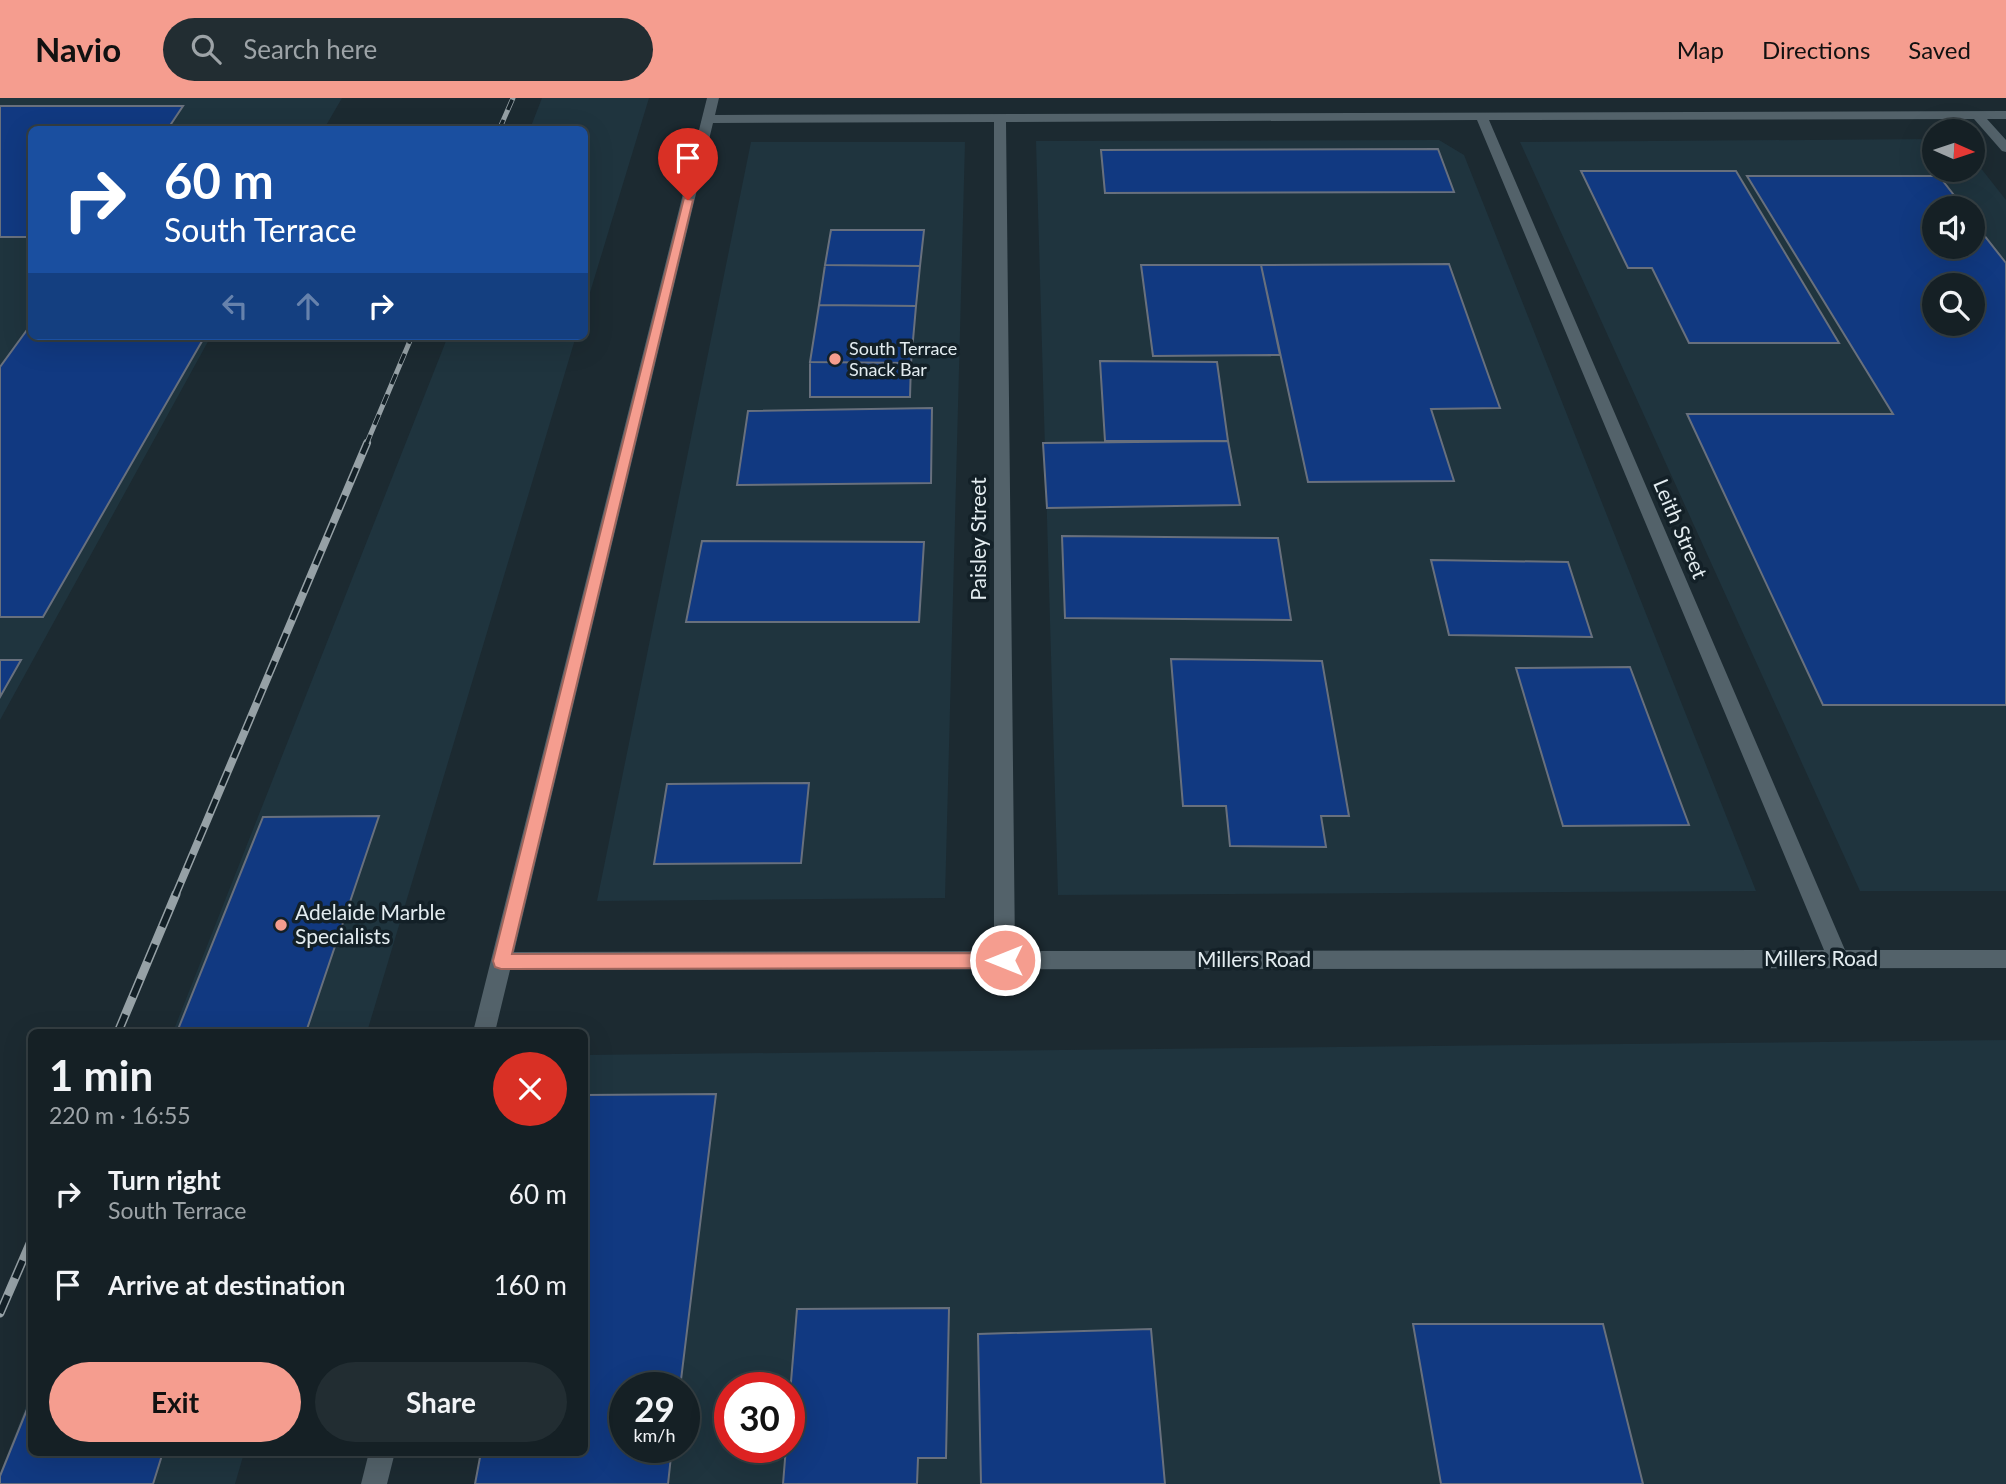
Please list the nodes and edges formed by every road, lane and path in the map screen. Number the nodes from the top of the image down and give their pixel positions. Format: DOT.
graph roads {
  1 [pos="713,98"];
  2 [pos="1977,115"];
  3 [pos="2006,115"];
  4 [pos="1481,116"];
  5 [pos="1000,118"];
  6 [pos="708,119"];
  7 [pos="2006,148"];
  8 [pos="2006,958"];
  9 [pos="1838,959"];
  10 [pos="1005,960"];
  11 [pos="501,961"];
  12 [pos="485,1029"];
  13 [pos="381,1456"];
  14 [pos="374,1484"];
  1 -- 6 [label="street"];
  2 -- 3 [label="street"];
  2 -- 4 [label="street"];
  2 -- 7 [label="street"];
  4 -- 5 [label="street"];
  4 -- 9 [label="street, Leith Street"];
  5 -- 6 [label="street"];
  5 -- 10 [label="street, Paisley Street"];
  6 -- 11 [label="street"];
  8 -- 9 [label="street, Millers Road"];
  9 -- 10 [label="street, Millers Road"];
  10 -- 11 [label="street, Millers Road"];
  11 -- 12 [label="street"];
  13 -- 14 [label="street"];
}
